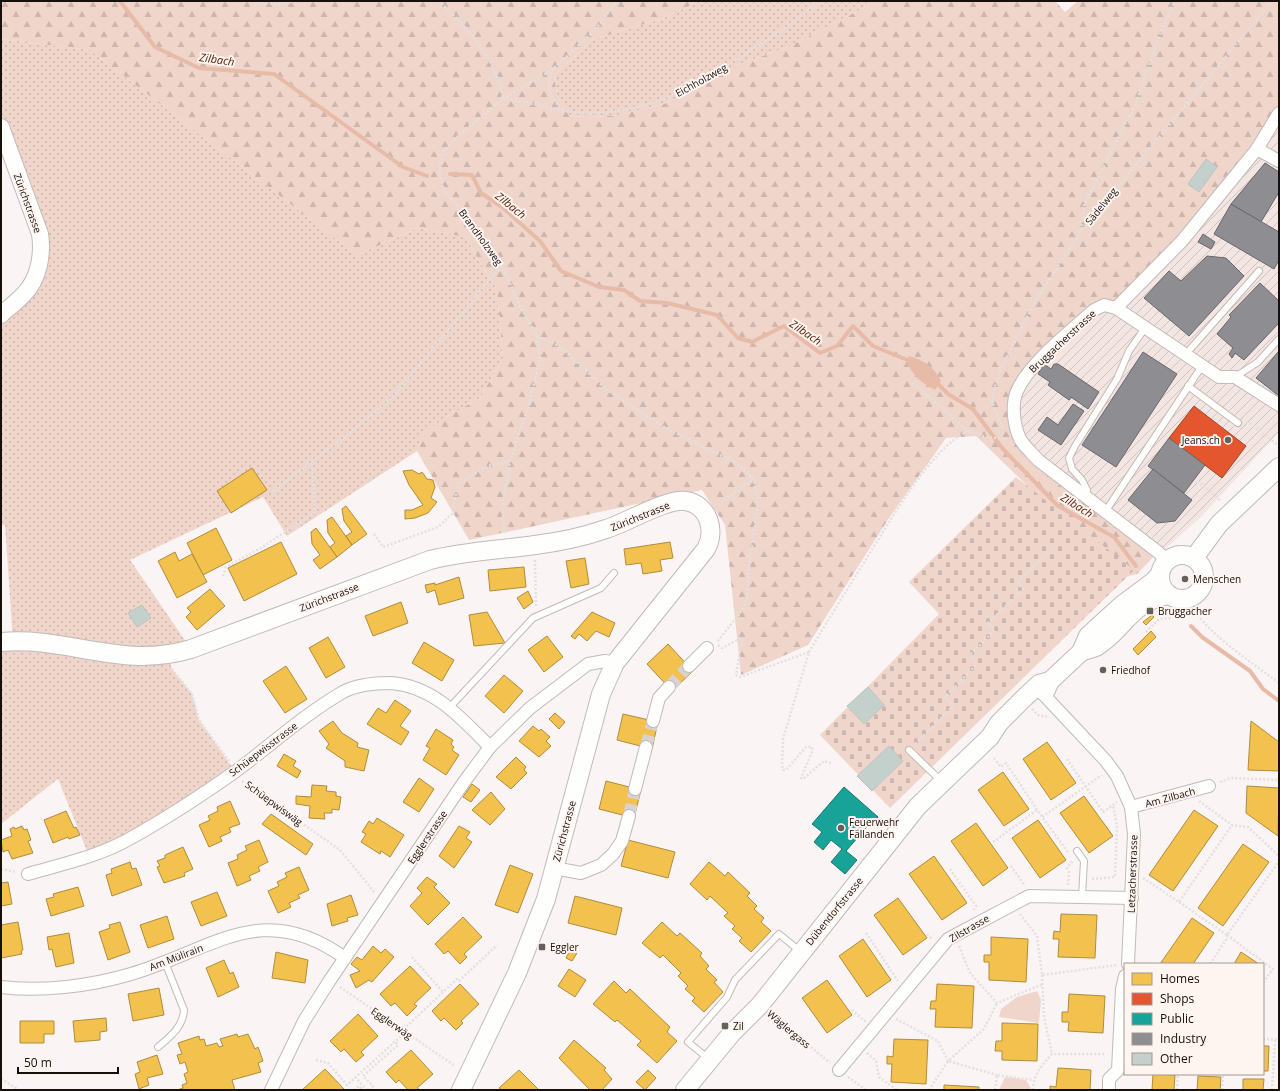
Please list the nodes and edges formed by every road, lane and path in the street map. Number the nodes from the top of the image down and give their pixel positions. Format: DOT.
graph roads {
  1 [pos="254,1"];
  2 [pos="297,1"];
  3 [pos="438,1"];
  4 [pos="617,1"];
  5 [pos="819,1"];
  6 [pos="1175,1"];
  7 [pos="1272,1"];
  8 [pos="553,69"];
  9 [pos="503,99"];
  10 [pos="565,111"];
  11 [pos="1279,113"];
  12 [pos="1,127"];
  13 [pos="1257,149"];
  14 [pos="1279,160"];
  15 [pos="1081,230"];
  16 [pos="502,265"];
  17 [pos="1259,271"];
  18 [pos="1116,308"];
  19 [pos="1,315"];
  20 [pos="1145,328"];
  21 [pos="537,336"];
  22 [pos="1279,339"];
  23 [pos="1186,355"];
  24 [pos="1202,366"];
  25 [pos="1235,377"];
  26 [pos="913,383"];
  27 [pos="1188,386"];
  28 [pos="1279,405"];
  29 [pos="1238,423"];
  30 [pos="968,432"];
  31 [pos="1002,439"];
  32 [pos="1010,440"];
  33 [pos="1278,445"];
  34 [pos="312,461"];
  35 [pos="510,461"];
  36 [pos="1279,467"];
  37 [pos="752,479"];
  38 [pos="1197,481"];
  39 [pos="273,491"];
  40 [pos="1086,497"];
  41 [pos="1220,500"];
  42 [pos="1105,512"];
  43 [pos="706,514"];
  44 [pos="374,534"];
  45 [pos="534,546"];
  46 [pos="506,548"];
  47 [pos="1049,552"];
  48 [pos="1194,558"];
  49 [pos="1164,568"];
  50 [pos="614,574"];
  51 [pos="223,576"];
  52 [pos="1178,597"];
  53 [pos="536,616"];
  54 [pos="1172,618"];
  55 [pos="1146,632"];
  56 [pos="1,642"];
  57 [pos="707,648"];
  58 [pos="808,652"];
  59 [pos="1081,652"];
  60 [pos="615,664"];
  61 [pos="689,666"];
  62 [pos="172,669"];
  63 [pos="1279,683"];
  64 [pos="669,687"];
  65 [pos="1047,688"];
  66 [pos="450,707"];
  67 [pos="1031,708"];
  68 [pos="1049,717"];
  69 [pos="653,721"];
  70 [pos="990,738"];
  71 [pos="490,747"];
  72 [pos="646,747"];
  73 [pos="909,750"];
  74 [pos="994,758"];
  75 [pos="1067,759"];
  76 [pos="833,764"];
  77 [pos="1097,769"];
  78 [pos="236,771"];
  79 [pos="1099,777"];
  80 [pos="1105,780"];
  81 [pos="1279,780"];
  82 [pos="942,782"];
  83 [pos="1086,786"];
  84 [pos="1209,786"];
  85 [pos="636,789"];
  86 [pos="1194,790"];
  87 [pos="1114,796"];
  88 [pos="1117,802"];
  89 [pos="1113,806"];
  90 [pos="1125,807"];
  91 [pos="1037,810"];
  92 [pos="629,816"];
  93 [pos="1042,817"];
  94 [pos="1232,825"];
  95 [pos="993,842"];
  96 [pos="1077,851"];
  97 [pos="1069,854"];
  98 [pos="1279,856"];
  99 [pos="1074,860"];
  100 [pos="1279,861"];
  101 [pos="1011,866"];
  102 [pos="554,868"];
  103 [pos="950,869"];
  104 [pos="28,874"];
  105 [pos="1083,880"];
  106 [pos="1147,881"];
  107 [pos="1068,895"];
  108 [pos="1029,896"];
  109 [pos="1082,896"];
  110 [pos="1132,898"];
  111 [pos="383,902"];
  112 [pos="1179,902"];
  113 [pos="1024,910"];
  114 [pos="971,926"];
  115 [pos="866,933"];
  116 [pos="1228,936"];
  117 [pos="963,942"];
  118 [pos="497,945"];
  119 [pos="958,946"];
  120 [pos="955,949"];
  121 [pos="801,952"];
  122 [pos="412,957"];
  123 [pos="345,958"];
  124 [pos="165,962"];
  125 [pos="1128,963"];
  126 [pos="1211,963"];
  127 [pos="1124,965"];
  128 [pos="1042,975"];
  129 [pos="330,980"];
  130 [pos="1124,980"];
  131 [pos="1264,982"];
  132 [pos="1043,984"];
  133 [pos="1,987"];
  134 [pos="906,990"];
  135 [pos="443,992"];
  136 [pos="997,1003"];
  137 [pos="760,1005"];
  138 [pos="852,1010"];
  139 [pos="901,1012"];
  140 [pos="892,1015"];
  141 [pos="891,1024"];
  142 [pos="874,1028"];
  143 [pos="406,1032"];
  144 [pos="1264,1039"];
  145 [pos="1275,1040"];
  146 [pos="1279,1040"];
  147 [pos="396,1042"];
  148 [pos="872,1047"];
  149 [pos="158,1048"];
  150 [pos="867,1053"];
  151 [pos="819,1054"];
  152 [pos="1052,1054"];
  153 [pos="1106,1054"];
  154 [pos="862,1059"];
  155 [pos="316,1060"];
  156 [pos="710,1060"];
  157 [pos="948,1061"];
  158 [pos="455,1066"];
  159 [pos="852,1071"];
  160 [pos="843,1073"];
  161 [pos="997,1075"];
  162 [pos="1178,1075"];
  163 [pos="1225,1075"];
  164 [pos="356,1077"];
  165 [pos="1,1079"];
  166 [pos="1033,1080"];
  167 [pos="18,1090"];
  168 [pos="271,1090"];
  169 [pos="354,1090"];
  170 [pos="363,1090"];
  171 [pos="369,1090"];
  172 [pos="461,1090"];
  173 [pos="685,1090"];
  174 [pos="866,1090"];
  175 [pos="897,1090"];
  176 [pos="929,1090"];
  177 [pos="995,1090"];
  178 [pos="1033,1090"];
  179 [pos="1109,1090"];
  180 [pos="1177,1090"];
  181 [pos="1222,1090"];
  182 [pos="1272,1090"];
  1 -- 2 [label="path"];
  3 -- 9 [label="path"];
  4 -- 8 [label="path, Brandholzweg"];
  5 -- 10 [label="path, Eichholzweg"];
  6 -- 15 [label="path"];
  7 -- 15 [label="path, Sädelweg"];
  8 -- 9 [label="path, Brandholzweg"];
  8 -- 10 [label="path"];
  9 -- 10 [label="path, Eichholzweg"];
  9 -- 16 [label="path, Brandholzweg"];
  11 -- 13 [label="street"];
  12 -- 19 [label="street, Zürichstrasse"];
  13 -- 14 [label="street"];
  13 -- 18 [label="street"];
  15 -- 32 [label="path, Sädelweg"];
  16 -- 21 [label="path, Brandholzweg"];
  16 -- 34 [label="path"];
  17 -- 23 [label="lane"];
  18 -- 20 [label="street"];
  18 -- 40 [label="street, Bruggacherstrasse"];
  20 -- 23 [label="street"];
  20 -- 40 [label="lane"];
  21 -- 35 [label="path, Brandholzweg"];
  21 -- 37 [label="path"];
  22 -- 25 [label="lane"];
  23 -- 24 [label="street"];
  24 -- 25 [label="street"];
  24 -- 27 [label="lane"];
  25 -- 28 [label="street"];
  26 -- 30 [label="path"];
  27 -- 29 [label="lane"];
  27 -- 42 [label="lane"];
  29 -- 33 [label="path"];
  30 -- 31 [label="path"];
  30 -- 58 [label="path"];
  34 -- 39 [label="path"];
  34 -- 51 [label="path"];
  35 -- 44 [label="path"];
  35 -- 46 [label="path, Brandholzweg"];
  36 -- 48 [label="main road"];
  37 -- 43 [label="path"];
  37 -- 58 [label="path"];
  38 -- 41 [label="path"];
  40 -- 42 [label="street, Bruggacherstrasse"];
  42 -- 49 [label="street, Bruggacherstrasse"];
  43 -- 45 [label="main road, Zürichstrasse"];
  43 -- 60 [label="main road, Zürichstrasse"];
  45 -- 46 [label="main road, Zürichstrasse"];
  45 -- 53 [label="path"];
  46 -- 56 [label="main road, Zürichstrasse"];
  47 -- 73 [label="path"];
  48 -- 49 [label="main road, Dübendorfstrasse"];
  48 -- 52 [label="main road, Dübendorfstrasse"];
  49 -- 52 [label="main road"];
  49 -- 59 [label="main road, Dübendorfstrasse"];
  50 -- 53 [label="lane"];
  52 -- 59 [label="main road, Dübendorfstrasse"];
  52 -- 63 [label="path"];
  53 -- 66 [label="lane"];
  54 -- 55 [label="path"];
  57 -- 61 [label="street"];
  58 -- 76 [label="path"];
  59 -- 65 [label="main road, Dübendorfstrasse"];
  60 -- 71 [label="street, Egglerstrasse"];
  60 -- 102 [label="main road, Zürichstrasse"];
  62 -- 78 [label="path, Schüepwiswäg"];
  64 -- 69 [label="street"];
  65 -- 67 [label="main road, Dübendorfstrasse"];
  65 -- 70 [label="main road, Dübendorfstrasse"];
  65 -- 90 [label="street, Letzacherstrasse"];
  66 -- 71 [label="street, Schüepwisstrasse"];
  66 -- 78 [label="street, Schüepwisstrasse"];
  67 -- 68 [label="path"];
  67 -- 70 [label="main road, Dübendorfstrasse"];
  70 -- 82 [label="main road, Dübendorfstrasse"];
  71 -- 111 [label="street, Egglerstrasse"];
  72 -- 85 [label="street"];
  73 -- 82 [label="lane"];
  74 -- 91 [label="path"];
  75 -- 83 [label="path"];
  77 -- 80 [label="path"];
  78 -- 104 [label="street, Schüepwisstrasse"];
  78 -- 111 [label="path, Schüepwiswäg"];
  79 -- 83 [label="path"];
  81 -- 84 [label="path"];
  82 -- 121 [label="main road, Dübendorfstrasse"];
  83 -- 89 [label="path"];
  83 -- 93 [label="path"];
  84 -- 86 [label="street, Am Zilbach"];
  86 -- 90 [label="street, Am Zilbach"];
  86 -- 94 [label="path"];
  87 -- 88 [label="path"];
  88 -- 89 [label="path"];
  88 -- 90 [label="path"];
  89 -- 105 [label="path"];
  90 -- 110 [label="street, Letzacherstrasse"];
  91 -- 93 [label="path"];
  91 -- 95 [label="path"];
  92 -- 102 [label="street"];
  93 -- 97 [label="path"];
  94 -- 98 [label="path"];
  94 -- 112 [label="path"];
  96 -- 105 [label="lane"];
  99 -- 107 [label="path"];
  100 -- 116 [label="path"];
  101 -- 108 [label="path"];
  102 -- 172 [label="main road, Zürichstrasse"];
  103 -- 114 [label="path"];
  105 -- 109 [label="lane"];
  106 -- 112 [label="path"];
  107 -- 108 [label="street, Zilstrasse"];
  107 -- 109 [label="street, Zilstrasse"];
  108 -- 114 [label="street, Zilstrasse"];
  109 -- 110 [label="street, Zilstrasse"];
  110 -- 125 [label="street, Letzacherstrasse"];
  111 -- 123 [label="street, Egglerstrasse"];
  112 -- 116 [label="path"];
  113 -- 128 [label="path"];
  114 -- 134 [label="street, Zilstrasse"];
  115 -- 134 [label="path"];
  116 -- 126 [label="path"];
  116 -- 131 [label="path"];
  117 -- 119 [label="path"];
  118 -- 135 [label="path"];
  119 -- 120 [label="path"];
  119 -- 136 [label="path"];
  121 -- 137 [label="main road, Dübendorfstrasse"];
  121 -- 156 [label="lane"];
  122 -- 135 [label="path"];
  123 -- 124 [label="street, Am Mülirain"];
  123 -- 129 [label="street, Egglerstrasse"];
  124 -- 133 [label="street, Am Mülirain"];
  124 -- 149 [label="lane"];
  127 -- 128 [label="path"];
  128 -- 132 [label="path"];
  129 -- 143 [label="path, Egglerwäg"];
  129 -- 168 [label="street, Egglerstrasse"];
  130 -- 179 [label="street"];
  132 -- 136 [label="path"];
  132 -- 152 [label="path"];
  134 -- 140 [label="street, Zilstrasse"];
  135 -- 143 [label="path"];
  136 -- 157 [label="path"];
  137 -- 151 [label="path, Wäglergass"];
  137 -- 156 [label="main road, Dübendorfstrasse"];
  138 -- 142 [label="path"];
  139 -- 140 [label="path"];
  140 -- 141 [label="path"];
  140 -- 142 [label="street, Zilstrasse"];
  140 -- 157 [label="path"];
  142 -- 160 [label="street, Zilstrasse"];
  143 -- 147 [label="path"];
  143 -- 158 [label="path, Egglerwäg"];
  144 -- 145 [label="path"];
  145 -- 146 [label="path"];
  145 -- 182 [label="path"];
  147 -- 164 [label="path"];
  147 -- 171 [label="path"];
  148 -- 150 [label="path"];
  150 -- 154 [label="path"];
  150 -- 175 [label="path"];
  152 -- 153 [label="path"];
  152 -- 166 [label="path"];
  155 -- 164 [label="path"];
  156 -- 173 [label="main road, Dübendorfstrasse"];
  157 -- 161 [label="path"];
  157 -- 176 [label="path"];
  159 -- 160 [label="path"];
  160 -- 174 [label="path"];
  161 -- 166 [label="path"];
  161 -- 177 [label="path"];
  162 -- 180 [label="path"];
  163 -- 181 [label="path"];
  164 -- 171 [label="path"];
  165 -- 167 [label="path"];
  166 -- 178 [label="path"];
  169 -- 170 [label="path"];
}
